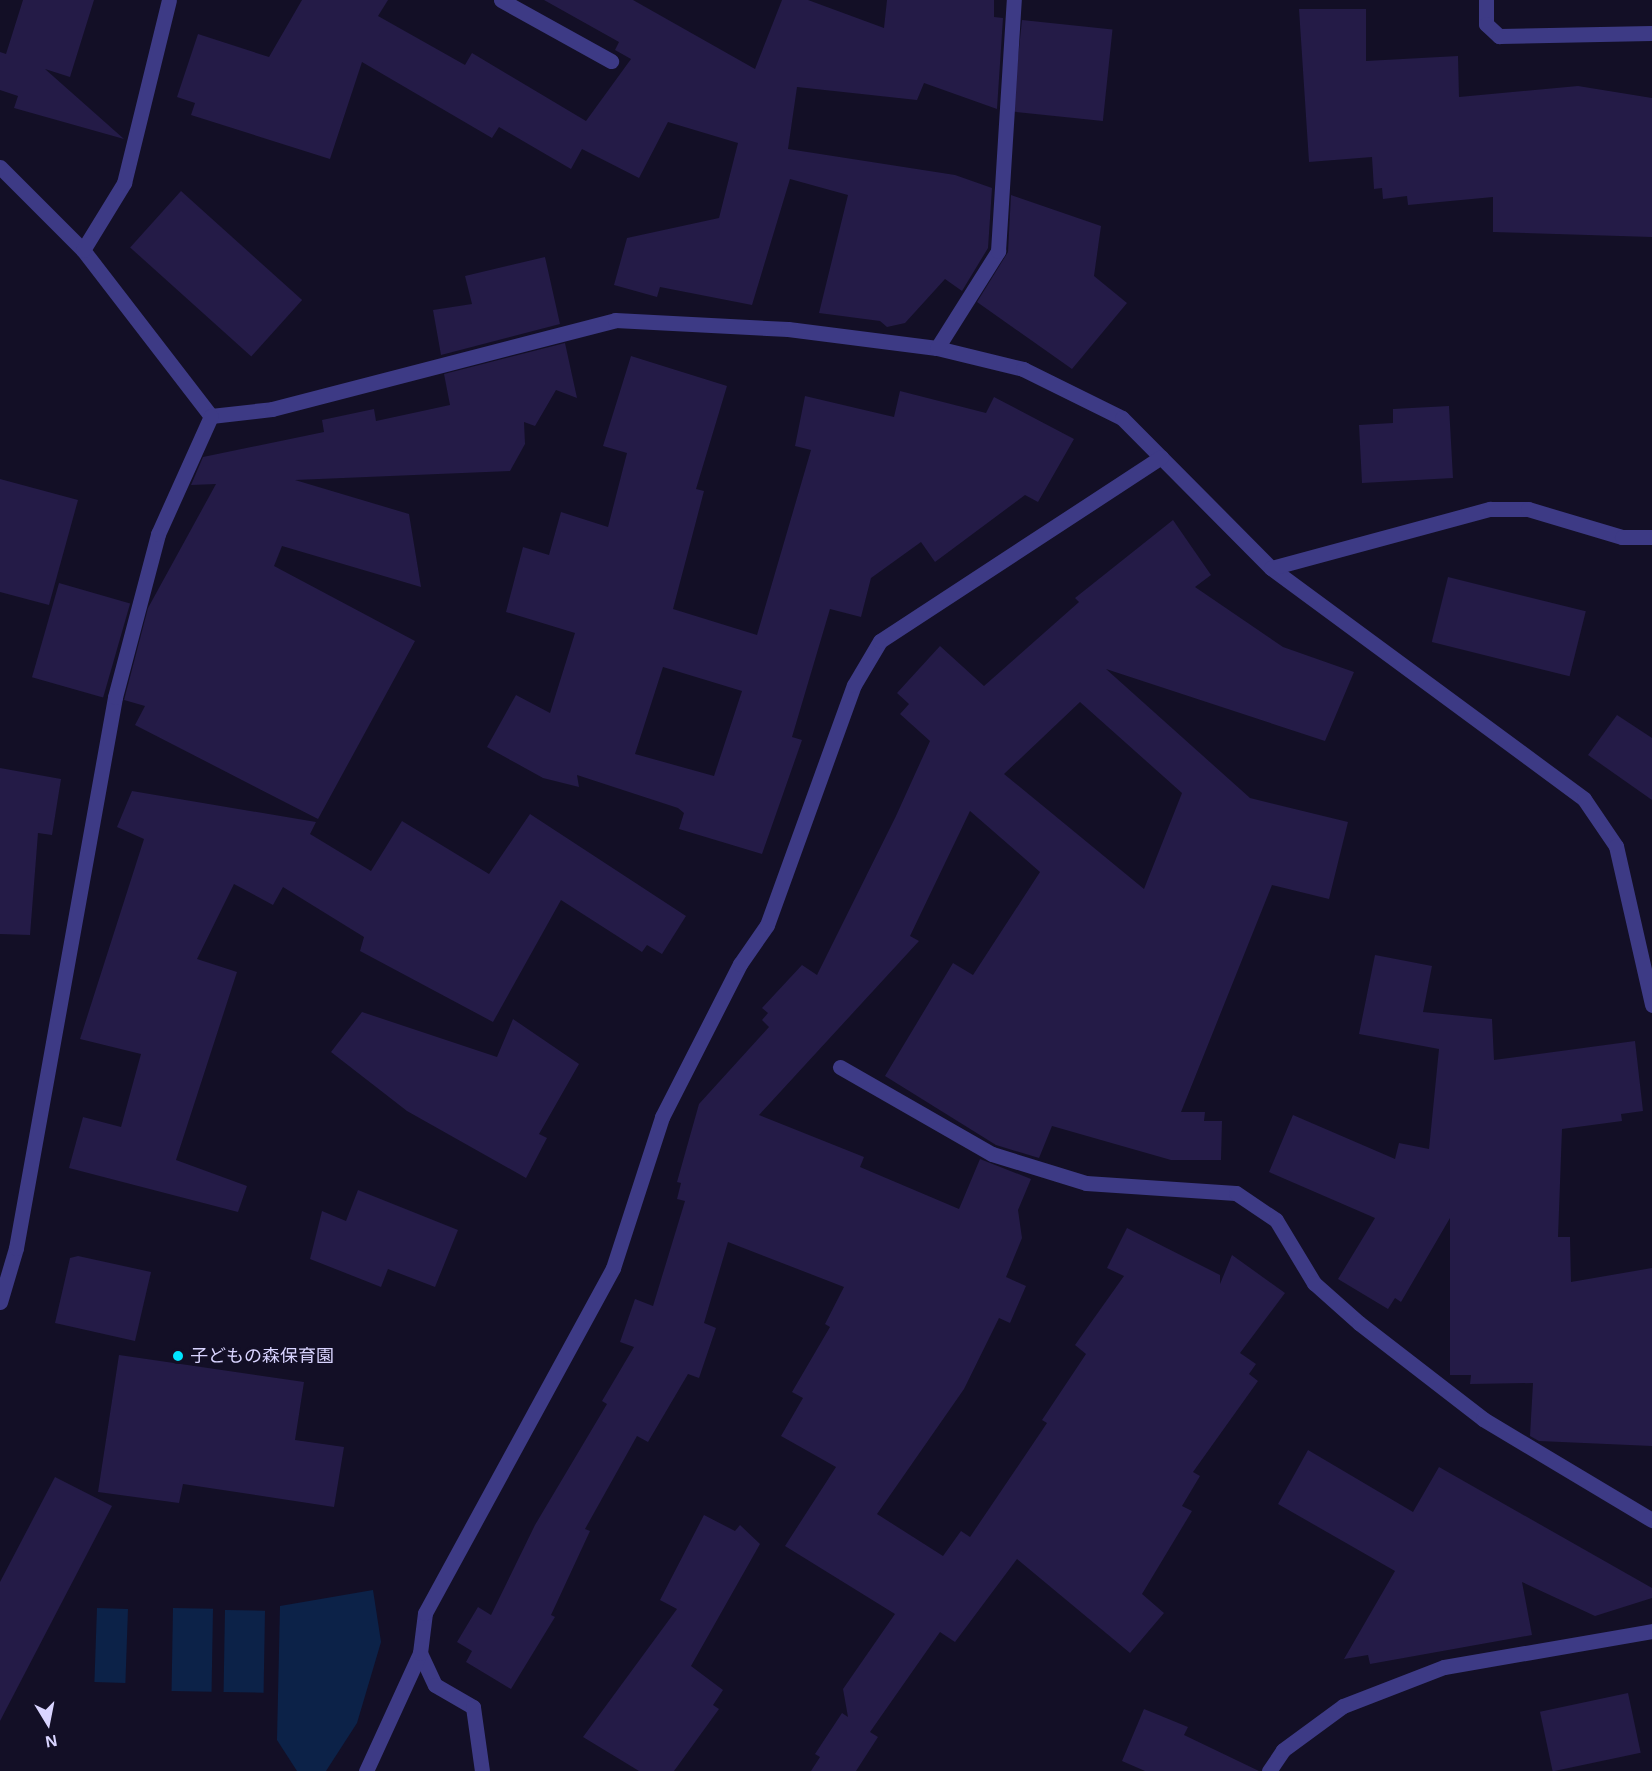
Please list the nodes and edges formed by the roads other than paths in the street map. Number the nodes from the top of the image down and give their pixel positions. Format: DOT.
graph roads {
  1 [pos="169,0"];
  2 [pos="501,0"];
  3 [pos="1014,0"];
  4 [pos="1486,0"];
  5 [pos="1652,33"];
  6 [pos="611,61"];
  7 [pos="0,167"];
  8 [pos="82,250"];
  9 [pos="937,348"];
  10 [pos="211,416"];
  11 [pos="1161,457"];
  12 [pos="1652,537"];
  13 [pos="1271,568"];
  14 [pos="1652,1005"];
  15 [pos="840,1067"];
  16 [pos="0,1302"];
  17 [pos="1652,1520"];
  18 [pos="1652,1631"];
  19 [pos="420,1653"];
  20 [pos="366,1771"];
  21 [pos="482,1771"];
  22 [pos="1269,1771"];
  1 -- 8 [label="street"];
  2 -- 6 [label="street"];
  3 -- 9 [label="street"];
  4 -- 5 [label="street"];
  7 -- 8 [label="street"];
  8 -- 10 [label="street"];
  9 -- 10 [label="street"];
  9 -- 11 [label="street"];
  10 -- 16 [label="street"];
  11 -- 13 [label="street"];
  11 -- 19 [label="street"];
  12 -- 13 [label="street"];
  13 -- 14 [label="street"];
  15 -- 17 [label="street"];
  18 -- 22 [label="street"];
  19 -- 20 [label="street"];
  19 -- 21 [label="street"];
}
